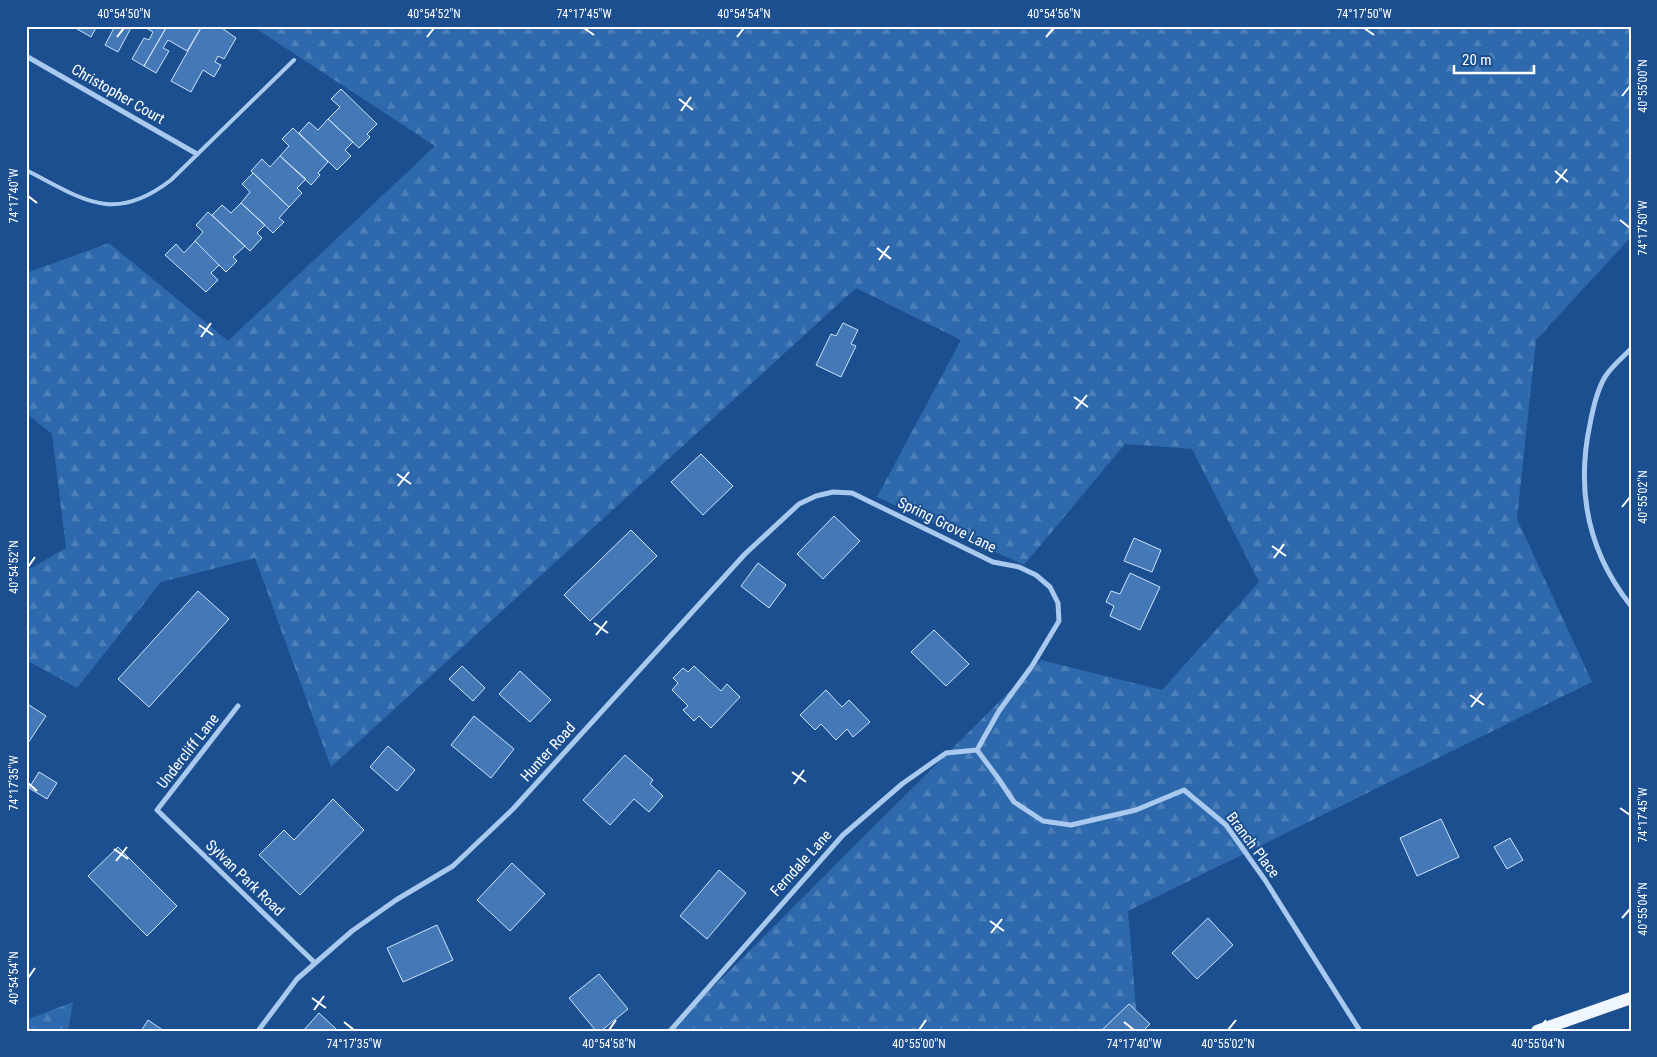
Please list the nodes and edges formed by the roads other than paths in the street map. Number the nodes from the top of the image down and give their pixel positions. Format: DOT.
graph roads {
  1 [pos="26,56"];
  2 [pos="294,60"];
  3 [pos="197,154"];
  4 [pos="26,170"];
  5 [pos="1631,349"];
  6 [pos="852,493"];
  7 [pos="1631,606"];
  8 [pos="238,706"];
  9 [pos="977,750"];
  10 [pos="157,810"];
  11 [pos="315,963"];
  12 [pos="1631,998"];
  13 [pos="258,1031"];
  14 [pos="670,1031"];
  15 [pos="1360,1031"];
  16 [pos="1537,1031"];
  1 -- 3 [label="street, Christopher Court"];
  2 -- 3 [label="lane"];
  3 -- 4 [label="lane"];
  5 -- 7 [label="street"];
  6 -- 9 [label="street, Spring Grove Lane"];
  6 -- 11 [label="street, Hunter Road"];
  8 -- 10 [label="street, Undercliff Lane"];
  9 -- 14 [label="street, Ferndale Lane"];
  9 -- 15 [label="street, Branch Place"];
  10 -- 11 [label="street, Sylvan Park Road"];
  11 -- 13 [label="street, Hunter Road"];
  12 -- 16 [label="main road"];
}
